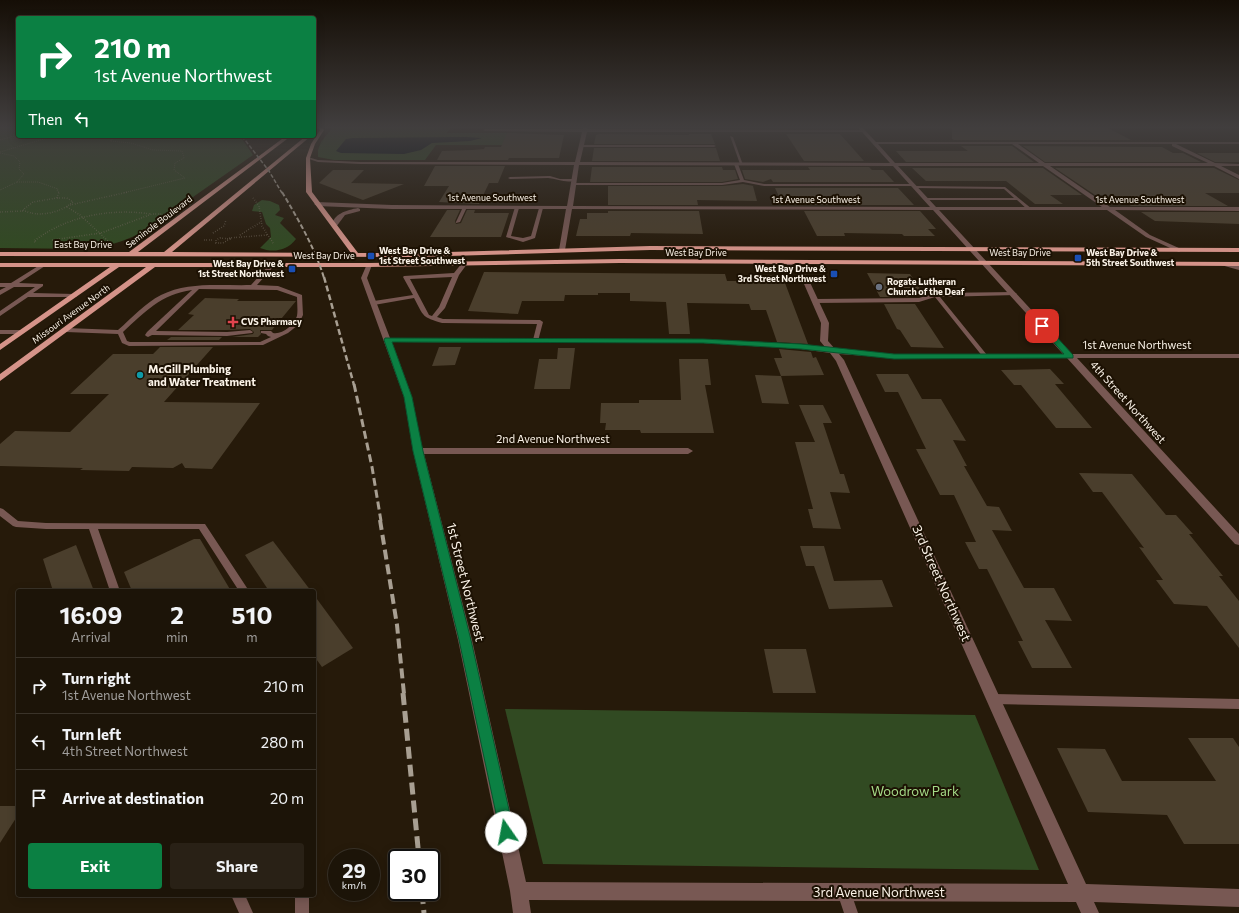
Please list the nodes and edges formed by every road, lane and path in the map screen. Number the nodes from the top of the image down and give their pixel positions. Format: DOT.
graph roads {
  1 [pos="19,169"];
  2 [pos="174,169"];
  3 [pos="245,169"];
  4 [pos="269,169"];
  5 [pos="313,169"];
  6 [pos="576,169"];
  7 [pos="740,169"];
  8 [pos="899,169"];
  9 [pos="1049,169"];
  10 [pos="1223,169"];
  11 [pos="308,171"];
  12 [pos="1239,177"];
  13 [pos="510,178"];
  14 [pos="742,181"];
  15 [pos="16,182"];
  16 [pos="574,182"];
  17 [pos="914,186"];
  18 [pos="0,190"];
  19 [pos="254,193"];
  20 [pos="57,198"];
  21 [pos="926,199"];
  22 [pos="1018,199"];
  23 [pos="317,204"];
  24 [pos="70,205"];
  25 [pos="67,207"];
  26 [pos="392,207"];
  27 [pos="465,207"];
  28 [pos="517,208"];
  29 [pos="541,208"];
  30 [pos="569,208"];
  31 [pos="934,209"];
  32 [pos="1030,209"];
  33 [pos="1108,209"];
  34 [pos="1239,209"];
  35 [pos="24,211"];
  36 [pos="0,212"];
  37 [pos="152,214"];
  38 [pos="168,214"];
  39 [pos="226,217"];
  40 [pos="83,218"];
  41 [pos="261,222"];
  42 [pos="458,222"];
  43 [pos="334,226"];
  44 [pos="101,233"];
  45 [pos="211,233"];
  46 [pos="267,234"];
  47 [pos="240,236"];
  48 [pos="206,237"];
  49 [pos="229,238"];
  50 [pos="204,240"];
  51 [pos="216,240"];
  52 [pos="47,241"];
  53 [pos="41,242"];
  54 [pos="35,243"];
  55 [pos="204,243"];
  56 [pos="110,244"];
  57 [pos="29,246"];
  58 [pos="278,246"];
  59 [pos="562,250"];
  60 [pos="972,250"];
  61 [pos="1180,250"];
  62 [pos="1239,250"];
  63 [pos="481,253"];
  64 [pos="0,254"];
  65 [pos="130,254"];
  66 [pos="166,254"];
  67 [pos="356,254"];
  68 [pos="620,261"];
  69 [pos="787,262"];
  70 [pos="984,262"];
  71 [pos="464,264"];
  72 [pos="1223,264"];
  73 [pos="1239,264"];
  74 [pos="0,265"];
  75 [pos="43,265"];
  76 [pos="272,265"];
  77 [pos="369,265"];
  78 [pos="116,266"];
  79 [pos="153,266"];
  80 [pos="1239,268"];
  81 [pos="456,275"];
  82 [pos="0,285"];
  83 [pos="12,285"];
  84 [pos="253,287"];
  85 [pos="197,288"];
  86 [pos="0,293"];
  87 [pos="1014,294"];
  88 [pos="26,295"];
  89 [pos="936,295"];
  90 [pos="74,296"];
  91 [pos="416,296"];
  92 [pos="815,301"];
  93 [pos="374,304"];
  94 [pos="0,314"];
  95 [pos="432,319"];
  96 [pos="66,330"];
  97 [pos="0,332"];
  98 [pos="22,332"];
  99 [pos="120,332"];
  100 [pos="149,333"];
  101 [pos="248,334"];
  102 [pos="261,334"];
  103 [pos="278,336"];
  104 [pos="387,340"];
  105 [pos="536,340"];
  106 [pos="138,343"];
  107 [pos="0,348"];
  108 [pos="833,350"];
  109 [pos="985,356"];
  110 [pos="1070,356"];
  111 [pos="1239,356"];
  112 [pos="0,378"];
  113 [pos="418,451"];
  114 [pos="688,451"];
  115 [pos="0,511"];
  116 [pos="92,526"];
  117 [pos="1239,541"];
  118 [pos="114,589"];
  119 [pos="243,589"];
  120 [pos="994,699"];
  121 [pos="1239,704"];
  122 [pos="519,891"];
  123 [pos="844,892"];
  124 [pos="1081,893"];
  125 [pos="239,897"];
  126 [pos="302,897"];
  127 [pos="1239,898"];
  128 [pos="246,913"];
  129 [pos="302,913"];
  130 [pos="522,913"];
  131 [pos="851,913"];
  132 [pos="1090,913"];
  1 -- 15 [label="path"];
  2 -- 24 [label="path"];
  3 -- 65 [label="main road, Seminole Boulevard"];
  4 -- 66 [label="main road"];
  5 -- 11 [label="street"];
  6 -- 16 [label="street"];
  7 -- 14 [label="lane"];
  8 -- 17 [label="street, 4th Street Northwest"];
  9 -- 33 [label="street"];
  10 -- 12 [label="street"];
  11 -- 23 [label="main road"];
  13 -- 16 [label="lane"];
  14 -- 16 [label="lane"];
  14 -- 17 [label="lane"];
  15 -- 18 [label="path"];
  15 -- 20 [label="path"];
  16 -- 30 [label="street"];
  17 -- 21 [label="street, 4th Street Northwest"];
  17 -- 22 [label="lane"];
  19 -- 41 [label="path"];
  20 -- 24 [label="path"];
  20 -- 35 [label="path"];
  21 -- 22 [label="lane"];
  21 -- 31 [label="street, 4th Street Northwest"];
  22 -- 32 [label="lane"];
  23 -- 26 [label="street, 1st Avenue Southwest"];
  23 -- 43 [label="main road"];
  24 -- 25 [label="path"];
  25 -- 35 [label="path"];
  25 -- 40 [label="path"];
  26 -- 27 [label="street, 1st Avenue Southwest"];
  26 -- 43 [label="street, 1st Avenue Southwest"];
  27 -- 28 [label="street, 1st Avenue Southwest"];
  27 -- 42 [label="lane"];
  28 -- 29 [label="street, 1st Avenue Southwest"];
  28 -- 29 [label="lane"];
  29 -- 30 [label="street, 1st Avenue Southwest"];
  30 -- 31 [label="street, 1st Avenue Southwest"];
  30 -- 59 [label="street"];
  31 -- 32 [label="street, 1st Avenue Southwest"];
  31 -- 60 [label="street, 4th Street Northwest"];
  32 -- 33 [label="street, 1st Avenue Southwest"];
  33 -- 34 [label="street, 1st Avenue Southwest"];
  33 -- 61 [label="street"];
  35 -- 36 [label="path"];
  37 -- 38 [label="path"];
  37 -- 40 [label="path"];
  37 -- 44 [label="path"];
  39 -- 45 [label="path"];
  40 -- 44 [label="path"];
  40 -- 54 [label="path"];
  41 -- 46 [label="path"];
  41 -- 47 [label="path"];
  43 -- 67 [label="main road"];
  44 -- 52 [label="path"];
  44 -- 56 [label="path"];
  46 -- 47 [label="path"];
  46 -- 58 [label="path"];
  47 -- 49 [label="path"];
  48 -- 50 [label="path"];
  50 -- 51 [label="path"];
  50 -- 55 [label="path"];
  53 -- 54 [label="path"];
  54 -- 57 [label="path"];
  59 -- 60 [label="main road, West Bay Drive"];
  59 -- 63 [label="main road, West Bay Drive"];
  59 -- 68 [label="main road"];
  59 -- 71 [label="main road"];
  60 -- 61 [label="main road, West Bay Drive"];
  60 -- 70 [label="street, 4th Street Northwest"];
  61 -- 62 [label="main road, West Bay Drive"];
  63 -- 67 [label="main road, West Bay Drive"];
  63 -- 77 [label="main road"];
  64 -- 65 [label="main road, East Bay Drive"];
  65 -- 66 [label="main road, East Bay Drive"];
  65 -- 78 [label="main road, Seminole Boulevard"];
  66 -- 67 [label="main road, West Bay Drive"];
  66 -- 79 [label="main road"];
  68 -- 69 [label="main road, West Bay Drive"];
  68 -- 71 [label="main road, West Bay Drive"];
  69 -- 70 [label="main road, West Bay Drive"];
  69 -- 92 [label="street, 3rd Street Northwest"];
  70 -- 72 [label="main road, West Bay Drive"];
  70 -- 87 [label="street, 4th Street Northwest"];
  71 -- 77 [label="main road, West Bay Drive"];
  71 -- 81 [label="lane"];
  72 -- 73 [label="main road, West Bay Drive"];
  72 -- 80 [label="street"];
  74 -- 75 [label="main road, East Bay Drive"];
  75 -- 78 [label="main road, East Bay Drive"];
  75 -- 83 [label="lane"];
  76 -- 77 [label="main road, West Bay Drive"];
  76 -- 79 [label="main road, West Bay Drive"];
  76 -- 84 [label="lane"];
  77 -- 93 [label="street, 1st Street Northwest"];
  78 -- 79 [label="main road, East Bay Drive"];
  78 -- 90 [label="main road, Missouri Avenue North"];
  79 -- 96 [label="main road, Missouri Avenue North"];
  81 -- 91 [label="lane"];
  81 -- 95 [label="lane"];
  82 -- 83 [label="lane"];
  83 -- 86 [label="lane"];
  83 -- 88 [label="lane"];
  84 -- 85 [label="lane"];
  84 -- 103 [label="lane"];
  85 -- 99 [label="lane"];
  85 -- 100 [label="lane"];
  87 -- 89 [label="lane"];
  87 -- 110 [label="street, 4th Street Northwest"];
  88 -- 90 [label="lane"];
  88 -- 94 [label="lane"];
  89 -- 92 [label="lane"];
  89 -- 109 [label="lane"];
  90 -- 98 [label="main road, Missouri Avenue North"];
  91 -- 93 [label="lane"];
  91 -- 95 [label="lane"];
  92 -- 108 [label="street, 3rd Street Northwest"];
  93 -- 104 [label="street, 1st Street Northwest"];
  95 -- 105 [label="lane"];
  96 -- 99 [label="lane"];
  96 -- 112 [label="main road, Missouri Avenue North"];
  97 -- 98 [label="lane"];
  98 -- 107 [label="main road, Missouri Avenue North"];
  99 -- 106 [label="lane"];
  100 -- 101 [label="lane"];
  100 -- 106 [label="lane"];
  102 -- 103 [label="lane"];
  103 -- 106 [label="lane"];
  104 -- 105 [label="street, 1st Avenue Northwest"];
  104 -- 113 [label="street, 1st Street Northwest"];
  105 -- 108 [label="street, 1st Avenue Northwest"];
  108 -- 109 [label="street, 1st Avenue Northwest"];
  108 -- 120 [label="street, 3rd Street Northwest"];
  109 -- 110 [label="street, 1st Avenue Northwest"];
  110 -- 111 [label="street, 1st Avenue Northwest"];
  110 -- 117 [label="street, 4th Street Northwest"];
  113 -- 114 [label="street, 2nd Avenue Northwest"];
  113 -- 122 [label="street, 1st Street Northwest"];
  115 -- 116 [label="lane"];
  116 -- 118 [label="lane"];
  116 -- 119 [label="lane"];
  120 -- 121 [label="lane"];
  120 -- 124 [label="street, 3rd Street Northwest"];
  122 -- 123 [label="street, 3rd Avenue Northwest"];
  122 -- 130 [label="street, 1st Street Northwest"];
  123 -- 124 [label="street, 3rd Avenue Northwest"];
  123 -- 131 [label="lane"];
  124 -- 127 [label="street, 3rd Avenue Northwest"];
  124 -- 132 [label="street, 3rd Street Northwest"];
  125 -- 128 [label="lane"];
  126 -- 129 [label="lane"];
}
